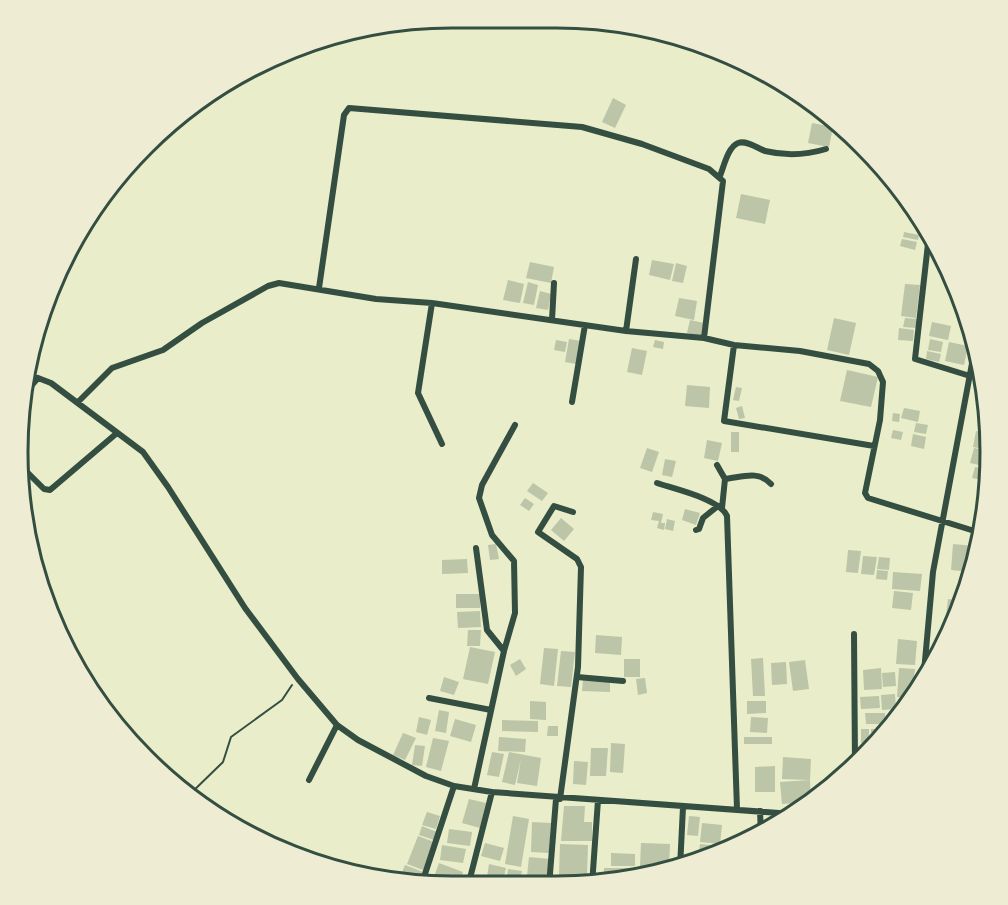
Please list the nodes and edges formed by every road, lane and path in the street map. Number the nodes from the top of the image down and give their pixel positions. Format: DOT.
graph roads {
  1 [pos="826,149"];
  2 [pos="720,176"];
  3 [pos="927,249"];
  4 [pos="636,259"];
  5 [pos="554,284"];
  6 [pos="319,288"];
  7 [pos="432,303"];
  8 [pos="552,320"];
  9 [pos="585,325"];
  10 [pos="626,331"];
  11 [pos="704,338"];
  12 [pos="734,345"];
  13 [pos="971,370"];
  14 [pos="970,376"];
  15 [pos="38,378"];
  16 [pos="35,382"];
  17 [pos="78,402"];
  18 [pos="572,402"];
  19 [pos="515,425"];
  20 [pos="117,433"];
  21 [pos="442,444"];
  22 [pos="874,446"];
  23 [pos="717,465"];
  24 [pos="29,474"];
  25 [pos="725,479"];
  26 [pos="657,483"];
  27 [pos="771,484"];
  28 [pos="720,507"];
  29 [pos="573,512"];
  30 [pos="942,522"];
  31 [pos="696,530"];
  32 [pos="972,530"];
  33 [pos="476,548"];
  34 [pos="854,634"];
  35 [pos="504,651"];
  36 [pos="925,660"];
  37 [pos="577,676"];
  38 [pos="298,679"];
  39 [pos="622,681"];
  40 [pos="429,699"];
  41 [pos="491,710"];
  42 [pos="337,724"];
  43 [pos="855,752"];
  44 [pos="309,780"];
  45 [pos="454,786"];
  46 [pos="195,789"];
  47 [pos="474,789"];
  48 [pos="492,792"];
  49 [pos="558,799"];
  50 [pos="598,800"];
  51 [pos="683,807"];
  52 [pos="737,809"];
  53 [pos="760,811"];
  54 [pos="779,813"];
  55 [pos="761,824"];
  56 [pos="681,857"];
  57 [pos="593,875"];
  58 [pos="424,876"];
  59 [pos="471,876"];
  60 [pos="550,876"];
  1 -- 2 [label="street"];
  2 -- 6 [label="street"];
  2 -- 11 [label="street"];
  3 -- 14 [label="street"];
  4 -- 10 [label="street"];
  5 -- 8 [label="street"];
  6 -- 7 [label="street"];
  6 -- 17 [label="street"];
  7 -- 8 [label="street"];
  7 -- 21 [label="street"];
  8 -- 9 [label="street"];
  9 -- 10 [label="street"];
  9 -- 18 [label="street"];
  10 -- 11 [label="street"];
  11 -- 12 [label="street"];
  12 -- 22 [label="street"];
  12 -- 22 [label="street"];
  13 -- 14 [label="street"];
  14 -- 30 [label="street"];
  15 -- 16 [label="street"];
  15 -- 17 [label="street"];
  17 -- 20 [label="street"];
  19 -- 35 [label="street"];
  20 -- 24 [label="street"];
  20 -- 38 [label="street"];
  22 -- 30 [label="street"];
  23 -- 25 [label="street"];
  25 -- 27 [label="street"];
  25 -- 28 [label="street"];
  26 -- 28 [label="street"];
  28 -- 31 [label="street"];
  28 -- 52 [label="street"];
  29 -- 37 [label="street"];
  30 -- 32 [label="street"];
  30 -- 36 [label="street"];
  33 -- 35 [label="street"];
  34 -- 43 [label="street"];
  35 -- 41 [label="street"];
  37 -- 39 [label="street"];
  37 -- 49 [label="street"];
  38 -- 42 [label="street"];
  38 -- 46 [label="path"];
  40 -- 41 [label="street"];
  41 -- 47 [label="street"];
  42 -- 44 [label="street"];
  42 -- 45 [label="street"];
  45 -- 47 [label="street"];
  45 -- 58 [label="street"];
  47 -- 48 [label="street"];
  48 -- 49 [label="street"];
  48 -- 59 [label="street"];
  49 -- 50 [label="street"];
  49 -- 60 [label="street"];
  50 -- 51 [label="street"];
  50 -- 57 [label="street"];
  51 -- 52 [label="street"];
  51 -- 56 [label="street"];
  52 -- 53 [label="street"];
  53 -- 54 [label="street"];
  53 -- 55 [label="street"];
}
